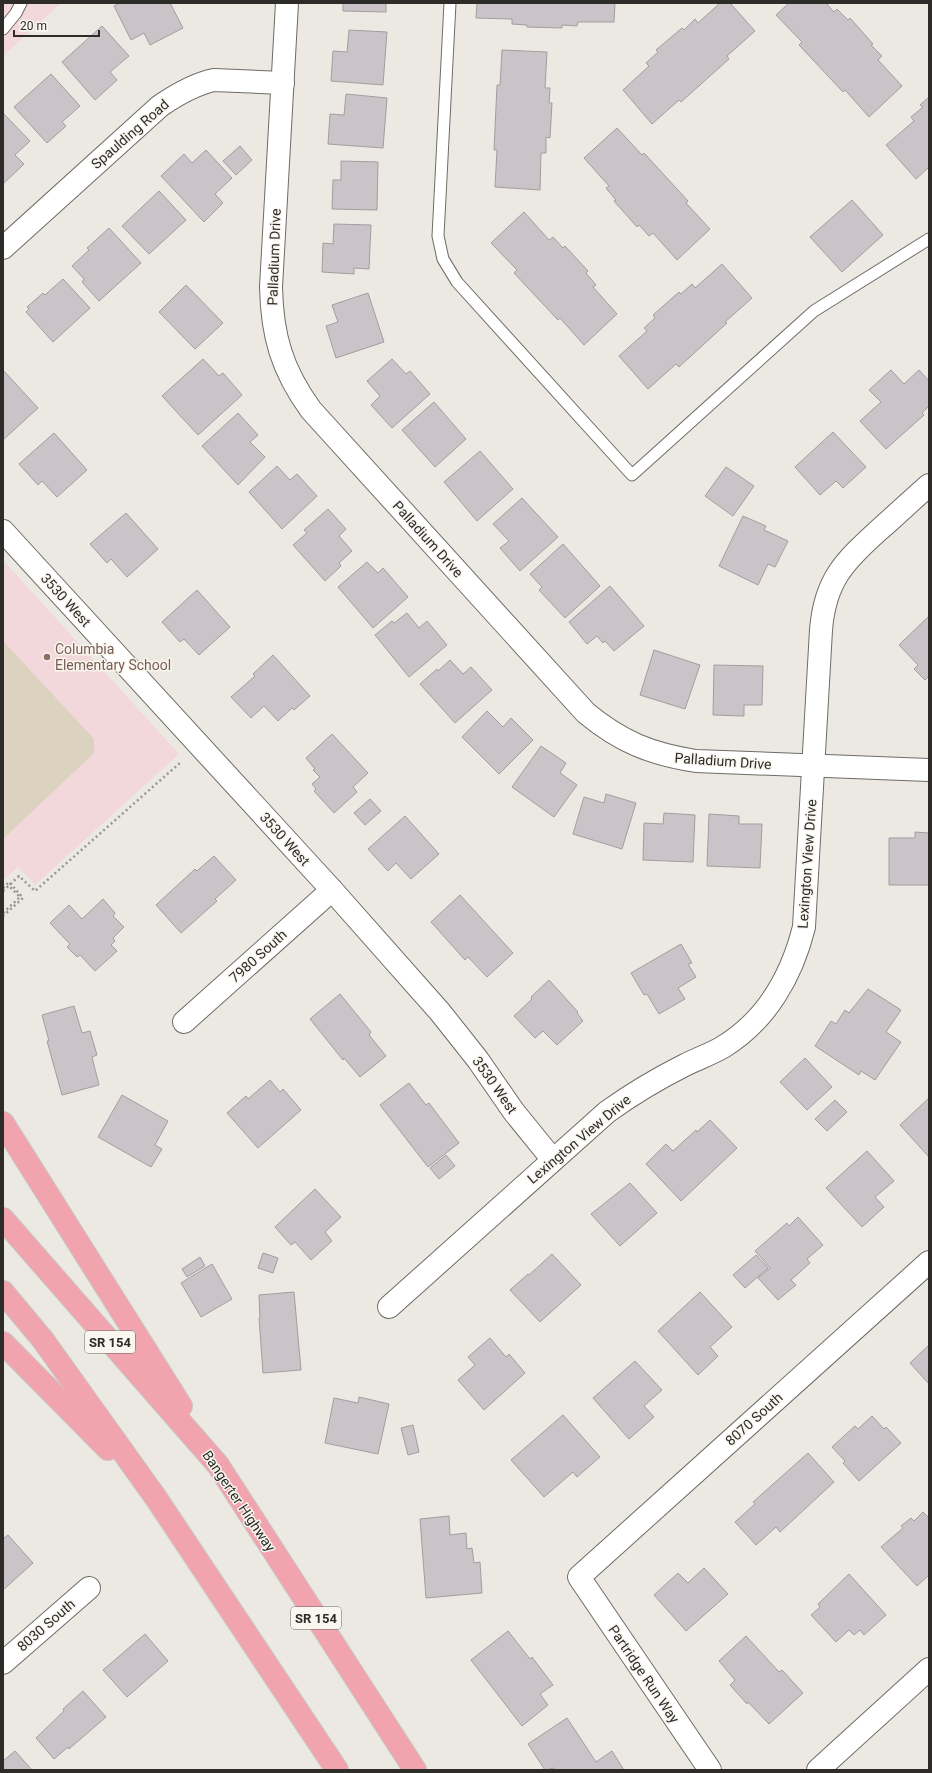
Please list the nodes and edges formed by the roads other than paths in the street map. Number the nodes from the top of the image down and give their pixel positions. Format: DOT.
graph roads {
  1 [pos="21,3"];
  2 [pos="287,3"];
  3 [pos="450,3"];
  4 [pos="3,29"];
  5 [pos="283,83"];
  6 [pos="929,239"];
  7 [pos="3,248"];
  8 [pos="929,485"];
  9 [pos="3,531"];
  10 [pos="813,765"];
  11 [pos="929,770"];
  12 [pos="332,890"];
  13 [pos="184,1022"];
  14 [pos="3,1123"];
  15 [pos="553,1160"];
  16 [pos="3,1219"];
  17 [pos="929,1262"];
  18 [pos="3,1292"];
  19 [pos="389,1307"];
  20 [pos="3,1343"];
  21 [pos="218,1465"];
  22 [pos="156,1498"];
  23 [pos="579,1577"];
  24 [pos="89,1588"];
  25 [pos="3,1663"];
  26 [pos="929,1669"];
  27 [pos="338,1770"];
  28 [pos="414,1770"];
  29 [pos="710,1770"];
  30 [pos="818,1770"];
  1 -- 4 [label="lane"];
  2 -- 5 [label="street, Palladium Drive"];
  3 -- 6 [label="lane"];
  5 -- 7 [label="street, Spaulding Road"];
  5 -- 10 [label="street, Palladium Drive"];
  8 -- 10 [label="street, Lexington View Drive"];
  9 -- 12 [label="street, 3530 West"];
  10 -- 11 [label="street, Palladium Drive"];
  10 -- 15 [label="street, Lexington View Drive"];
  12 -- 13 [label="street, 7980 South"];
  12 -- 15 [label="street, 3530 West"];
  14 -- 21 [label="highway"];
  15 -- 19 [label="street, Lexington View Drive"];
  16 -- 21 [label="highway, Bangerter Highway / SR 154"];
  17 -- 23 [label="street, 8070 South"];
  18 -- 22 [label="highway"];
  20 -- 22 [label="highway"];
  21 -- 28 [label="highway, Bangerter Highway / SR 154"];
  22 -- 27 [label="highway"];
  23 -- 29 [label="street, Partridge Run Way"];
  24 -- 25 [label="street, 8030 South"];
  26 -- 30 [label="street"];
}
